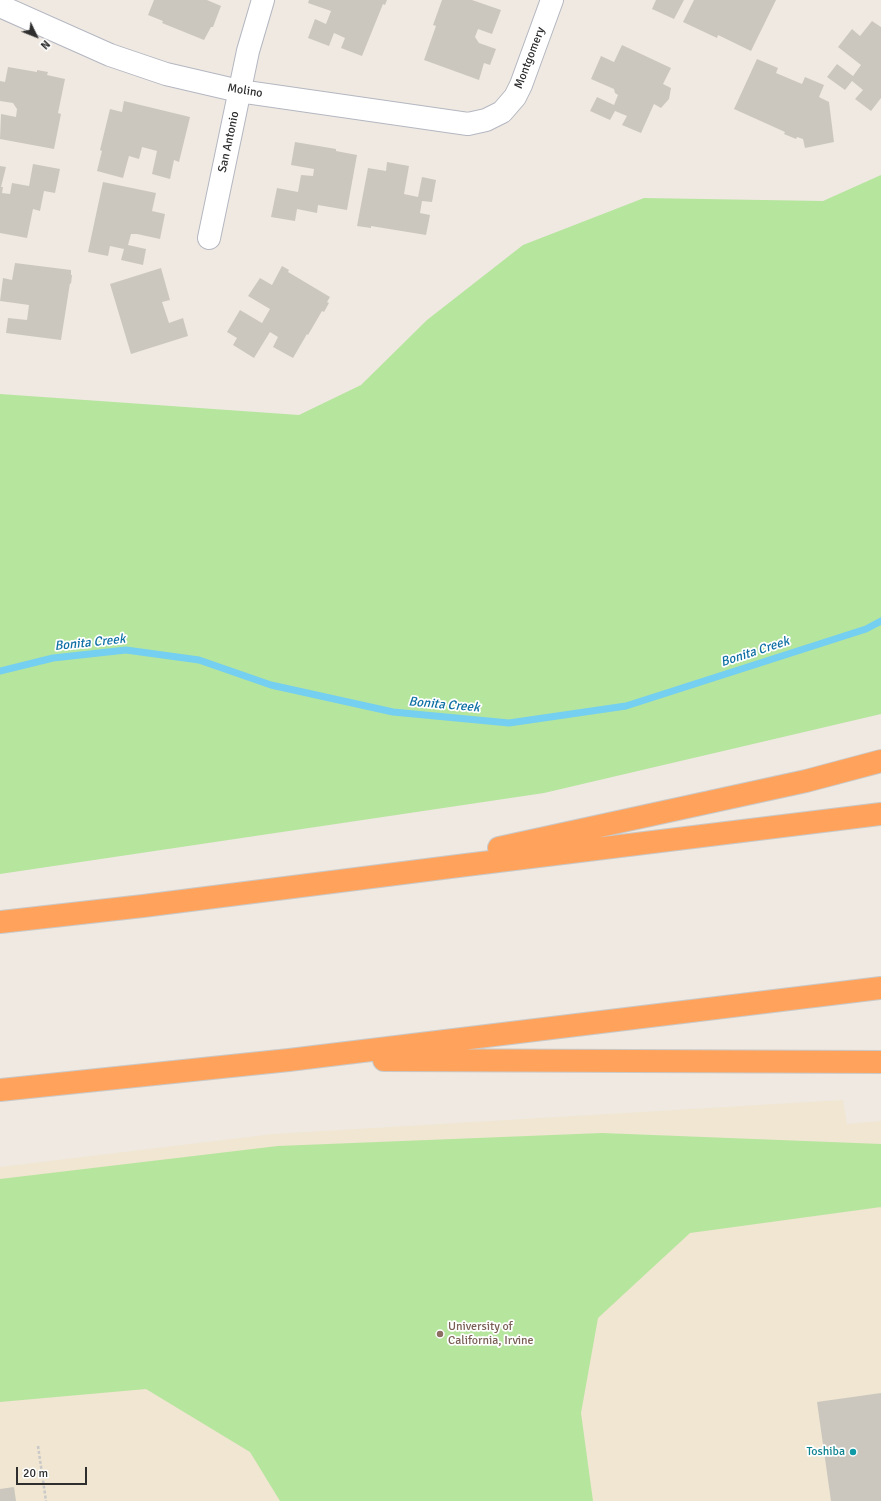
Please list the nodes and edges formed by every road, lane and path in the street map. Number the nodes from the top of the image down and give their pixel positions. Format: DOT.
graph roads {
  1 [pos="263,0"];
  2 [pos="552,0"];
  3 [pos="0,6"];
  4 [pos="239,91"];
  5 [pos="502,112"];
  6 [pos="209,238"];
  7 [pos="881,761"];
  8 [pos="881,814"];
  9 [pos="361,878"];
  10 [pos="0,922"];
  11 [pos="881,988"];
  12 [pos="289,1060"];
  13 [pos="881,1062"];
  14 [pos="0,1090"];
  15 [pos="38,1446"];
  16 [pos="46,1501"];
  1 -- 4 [label="street, San Antonio"];
  2 -- 5 [label="street, Montgomery"];
  3 -- 4 [label="street, Molino"];
  4 -- 5 [label="street, Molino"];
  4 -- 6 [label="street, San Antonio"];
  7 -- 9 [label="highway"];
  8 -- 9 [label="highway"];
  9 -- 10 [label="highway"];
  11 -- 12 [label="highway"];
  12 -- 13 [label="highway"];
  12 -- 14 [label="highway"];
  15 -- 16 [label="path"];
}
